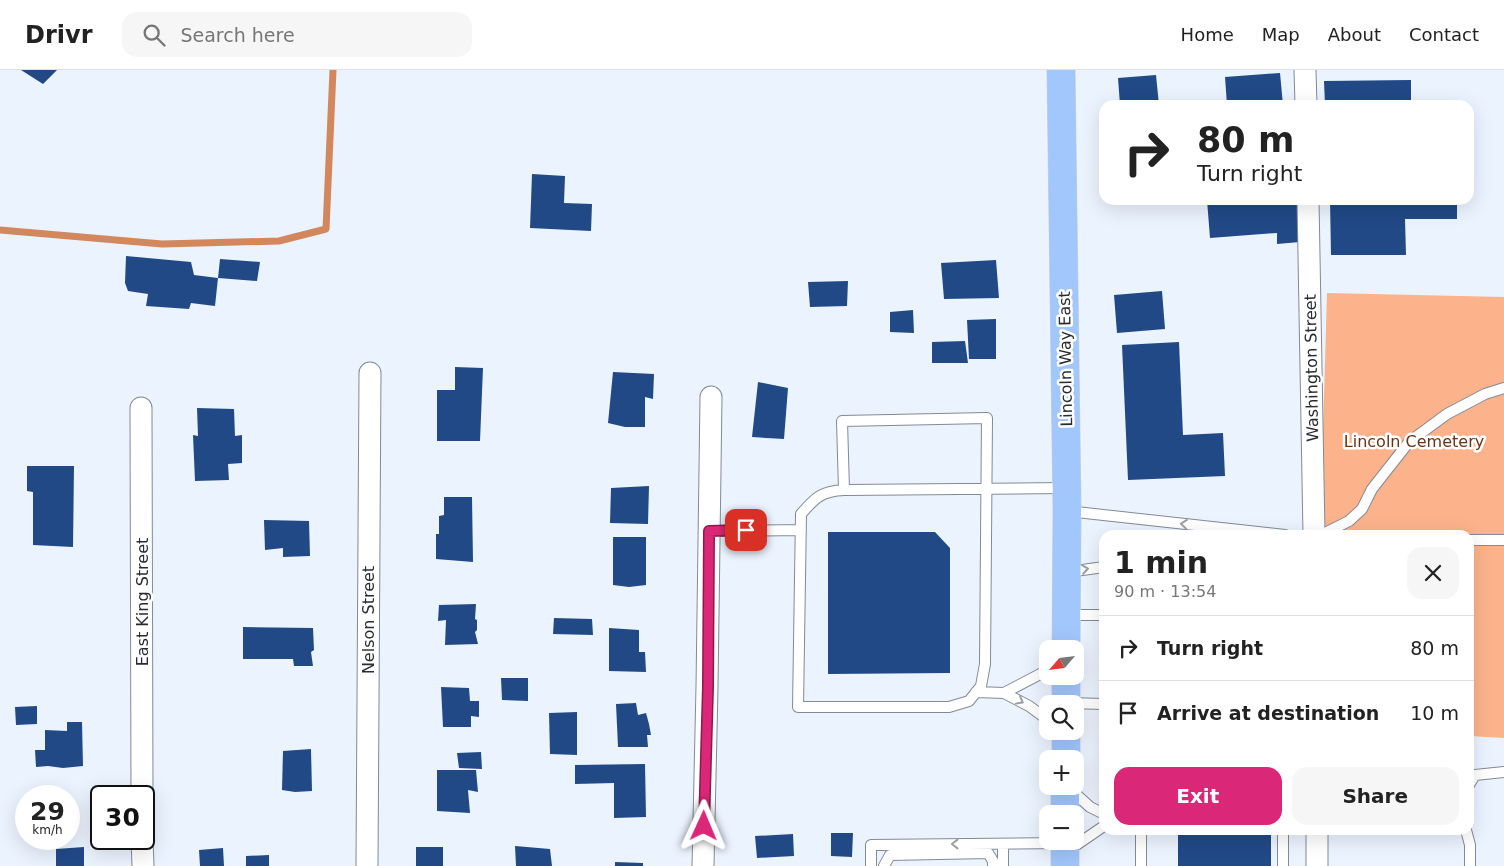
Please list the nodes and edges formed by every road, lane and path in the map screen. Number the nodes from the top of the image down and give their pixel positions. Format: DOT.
graph roads {
  1 [pos="1061,70"];
  2 [pos="1305,70"];
  3 [pos="1306,100"];
  4 [pos="1308,205"];
  5 [pos="370,374"];
  6 [pos="1504,388"];
  7 [pos="711,397"];
  8 [pos="142,408"];
  9 [pos="987,489"];
  10 [pos="844,490"];
  11 [pos="1067,500"];
  12 [pos="801,530"];
  13 [pos="1254,530"];
  14 [pos="1314,530"];
  15 [pos="1331,530"];
  16 [pos="709,531"];
  17 [pos="1474,540"];
  18 [pos="1504,540"];
  19 [pos="1099,568"];
  20 [pos="1067,572"];
  21 [pos="1066,615"];
  22 [pos="1099,615"];
  23 [pos="1066,640"];
  24 [pos="1039,675"];
  25 [pos="976,692"];
  26 [pos="1004,693"];
  27 [pos="1084,704"];
  28 [pos="1099,704"];
  29 [pos="1039,715"];
  30 [pos="1504,772"];
  31 [pos="1474,777"];
  32 [pos="142,785"];
  33 [pos="1076,795"];
  34 [pos="1099,812"];
  35 [pos="1099,829"];
  36 [pos="1141,835"];
  37 [pos="1283,835"];
  38 [pos="1317,835"];
  39 [pos="1467,835"];
  40 [pos="1004,844"];
  41 [pos="142,850"];
  42 [pos="1065,851"];
  43 [pos="142,866"];
  44 [pos="367,866"];
  45 [pos="703,866"];
  46 [pos="871,866"];
  47 [pos="884,866"];
  48 [pos="993,866"];
  49 [pos="1003,866"];
  50 [pos="1141,866"];
  51 [pos="1283,866"];
  52 [pos="1318,866"];
  53 [pos="1470,866"];
  1 -- 11 [label="highway, Lincoln Way East"];
  2 -- 3 [label="street"];
  4 -- 14 [label="street, Washington Street"];
  5 -- 44 [label="street, Nelson Street"];
  6 -- 15 [label="lane"];
  7 -- 16 [label="street"];
  8 -- 32 [label="street, East King Street"];
  9 -- 10 [label="lane"];
  9 -- 10 [label="lane"];
  9 -- 11 [label="lane"];
  9 -- 25 [label="lane"];
  10 -- 12 [label="lane"];
  13 -- 11 [label="lane, one-way"];
  11 -- 20 [label="highway, Lincoln Way East"];
  12 -- 16 [label="lane"];
  12 -- 25 [label="lane"];
  16 -- 45 [label="street"];
  17 -- 18 [label="lane"];
  20 -- 19 [label="lane, one-way"];
  20 -- 21 [label="highway, Lincoln Way East"];
  21 -- 22 [label="lane"];
  21 -- 23 [label="highway, Lincoln Way East"];
  24 -- 26 [label="lane"];
  25 -- 26 [label="lane"];
  26 -- 29 [label="lane, one-way"];
  27 -- 28 [label="lane"];
  30 -- 31 [label="lane"];
  33 -- 34 [label="lane"];
  35 -- 42 [label="lane"];
  36 -- 50 [label="lane"];
  37 -- 51 [label="lane"];
  38 -- 52 [label="street"];
  39 -- 53 [label="lane"];
  40 -- 42 [label="lane"];
  40 -- 46 [label="lane, one-way"];
  40 -- 49 [label="lane"];
  41 -- 43 [label="street"];
  47 -- 48 [label="lane"];
}
